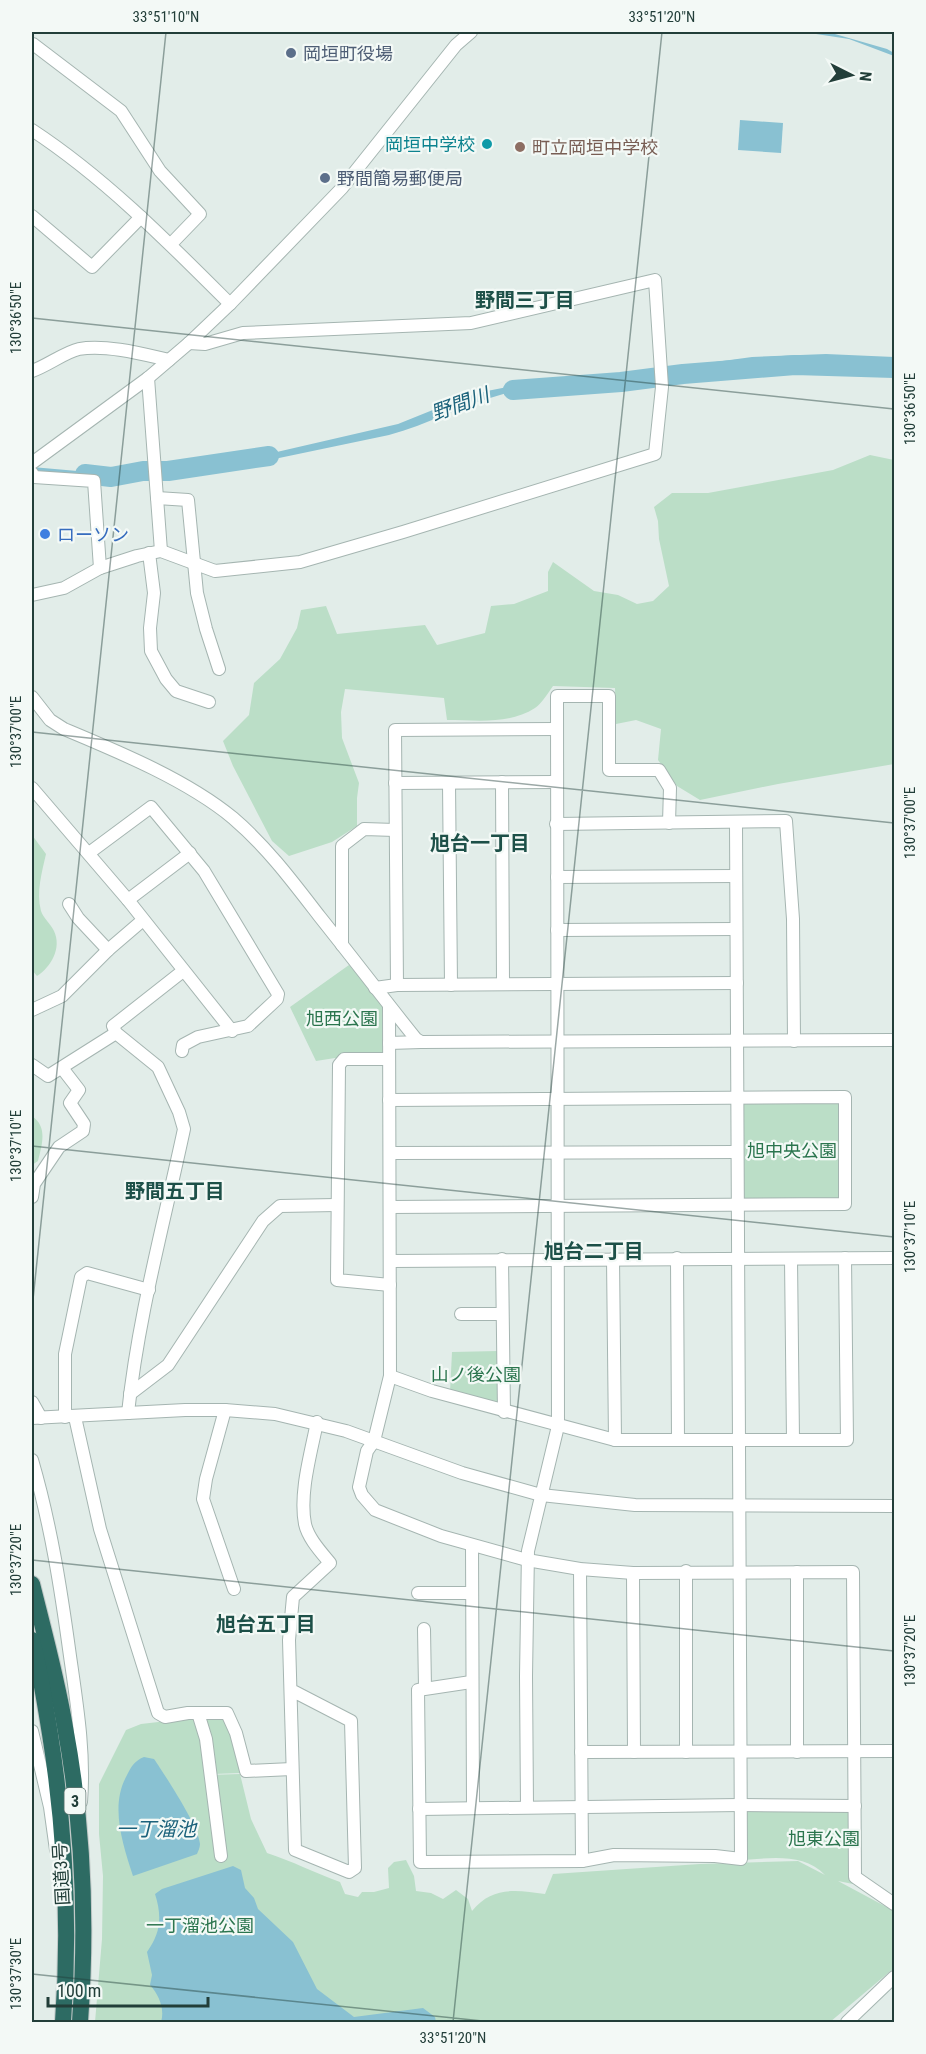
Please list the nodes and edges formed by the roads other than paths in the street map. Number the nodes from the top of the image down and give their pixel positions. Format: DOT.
graph roads {
  1 [pos="471,32"];
  2 [pos="32,46"];
  3 [pos="32,130"];
  4 [pos="32,216"];
  5 [pos="141,217"];
  6 [pos="171,244"];
  7 [pos="230,304"];
  8 [pos="189,343"];
  9 [pos="169,360"];
  10 [pos="32,371"];
  11 [pos="148,378"];
  12 [pos="32,463"];
  13 [pos="32,473"];
  14 [pos="157,498"];
  15 [pos="155,552"];
  16 [pos="196,565"];
  17 [pos="100,568"];
  18 [pos="32,595"];
  19 [pos="219,669"];
  20 [pos="32,699"];
  21 [pos="208,702"];
  22 [pos="557,729"];
  23 [pos="502,782"];
  24 [pos="556,782"];
  25 [pos="395,783"];
  26 [pos="449,783"];
  27 [pos="32,788"];
  28 [pos="669,823"];
  29 [pos="735,823"];
  30 [pos="556,824"];
  31 [pos="395,830"];
  32 [pos="89,853"];
  33 [pos="190,853"];
  34 [pos="736,876"];
  35 [pos="556,878"];
  36 [pos="128,900"];
  37 [pos="69,904"];
  38 [pos="143,920"];
  39 [pos="736,929"];
  40 [pos="556,930"];
  41 [pos="342,945"];
  42 [pos="108,950"];
  43 [pos="183,971"];
  44 [pos="736,983"];
  45 [pos="503,984"];
  46 [pos="557,984"];
  47 [pos="397,985"];
  48 [pos="451,985"];
  49 [pos="375,988"];
  50 [pos="389,1006"];
  51 [pos="32,1010"];
  52 [pos="232,1030"];
  53 [pos="116,1033"];
  54 [pos="894,1040"];
  55 [pos="737,1041"];
  56 [pos="794,1041"];
  57 [pos="421,1042"];
  58 [pos="557,1042"];
  59 [pos="389,1043"];
  60 [pos="182,1051"];
  61 [pos="389,1059"];
  62 [pos="32,1065"];
  63 [pos="62,1068"];
  64 [pos="737,1098"];
  65 [pos="558,1099"];
  66 [pos="389,1100"];
  67 [pos="737,1152"];
  68 [pos="390,1153"];
  69 [pos="558,1153"];
  70 [pos="32,1197"];
  71 [pos="738,1204"];
  72 [pos="336,1205"];
  73 [pos="558,1206"];
  74 [pos="390,1207"];
  75 [pos="677,1258"];
  76 [pos="738,1258"];
  77 [pos="845,1258"];
  78 [pos="894,1258"];
  79 [pos="558,1259"];
  80 [pos="614,1259"];
  81 [pos="791,1259"];
  82 [pos="502,1260"];
  83 [pos="391,1261"];
  84 [pos="390,1285"];
  85 [pos="149,1290"];
  86 [pos="461,1314"];
  87 [pos="502,1314"];
  88 [pos="390,1376"];
  89 [pos="130,1394"];
  90 [pos="32,1402"];
  91 [pos="225,1410"];
  92 [pos="504,1412"];
  93 [pos="128,1413"];
  94 [pos="70,1417"];
  95 [pos="36,1418"];
  96 [pos="316,1422"];
  97 [pos="558,1426"];
  98 [pos="740,1439"];
  99 [pos="615,1440"];
  100 [pos="678,1440"];
  101 [pos="793,1440"];
  102 [pos="374,1441"];
  103 [pos="32,1460"];
  104 [pos="541,1495"];
  105 [pos="740,1505"];
  106 [pos="894,1506"];
  107 [pos="472,1546"];
  108 [pos="528,1560"];
  109 [pos="580,1569"];
  110 [pos="686,1571"];
  111 [pos="740,1572"];
  112 [pos="797,1572"];
  113 [pos="633,1573"];
  114 [pos="32,1584"];
  115 [pos="234,1589"];
  116 [pos="418,1593"];
  117 [pos="472,1593"];
  118 [pos="424,1629"];
  119 [pos="32,1640"];
  120 [pos="471,1682"];
  121 [pos="425,1688"];
  122 [pos="291,1690"];
  123 [pos="198,1713"];
  124 [pos="32,1731"];
  125 [pos="894,1750"];
  126 [pos="854,1751"];
  127 [pos="580,1752"];
  128 [pos="634,1752"];
  129 [pos="686,1752"];
  130 [pos="740,1752"];
  131 [pos="797,1752"];
  132 [pos="292,1769"];
  133 [pos="740,1805"];
  134 [pos="855,1806"];
  135 [pos="527,1807"];
  136 [pos="580,1807"];
  137 [pos="473,1808"];
  138 [pos="419,1809"];
  139 [pos="79,1839"];
  140 [pos="221,1856"];
  141 [pos="582,1861"];
  142 [pos="894,1904"];
  143 [pos="66,1925"];
  144 [pos="894,1977"];
  145 [pos="63,2022"];
  146 [pos="80,2022"];
  147 [pos="847,2022"];
  1 -- 7 [label="street"];
  2 -- 6 [label="street"];
  3 -- 5 [label="street"];
  4 -- 5 [label="street"];
  5 -- 6 [label="street"];
  6 -- 7 [label="street"];
  7 -- 8 [label="street"];
  8 -- 9 [label="street"];
  8 -- 16 [label="street"];
  9 -- 10 [label="street"];
  9 -- 11 [label="street"];
  11 -- 12 [label="street"];
  11 -- 14 [label="street"];
  13 -- 17 [label="street"];
  14 -- 15 [label="street"];
  14 -- 16 [label="street"];
  15 -- 16 [label="street"];
  15 -- 17 [label="street"];
  15 -- 21 [label="street"];
  16 -- 19 [label="street"];
  17 -- 18 [label="street"];
  20 -- 41 [label="street"];
  22 -- 24 [label="street"];
  22 -- 25 [label="street"];
  22 -- 28 [label="street"];
  23 -- 24 [label="street"];
  23 -- 26 [label="street"];
  23 -- 45 [label="street"];
  24 -- 30 [label="street"];
  25 -- 26 [label="street"];
  25 -- 31 [label="street"];
  26 -- 48 [label="street"];
  27 -- 32 [label="street"];
  28 -- 29 [label="street"];
  28 -- 30 [label="street"];
  29 -- 34 [label="street"];
  29 -- 56 [label="street"];
  30 -- 35 [label="street"];
  31 -- 41 [label="street"];
  31 -- 47 [label="street"];
  32 -- 33 [label="street"];
  32 -- 36 [label="street"];
  33 -- 36 [label="street"];
  33 -- 52 [label="street"];
  34 -- 35 [label="street"];
  34 -- 39 [label="street"];
  35 -- 40 [label="street"];
  36 -- 38 [label="street"];
  37 -- 42 [label="street"];
  38 -- 42 [label="street"];
  38 -- 43 [label="street"];
  39 -- 40 [label="street"];
  39 -- 44 [label="street"];
  40 -- 46 [label="street"];
  41 -- 49 [label="street"];
  42 -- 51 [label="street"];
  43 -- 52 [label="street"];
  43 -- 53 [label="street"];
  44 -- 46 [label="street"];
  44 -- 55 [label="street"];
  45 -- 46 [label="street"];
  45 -- 48 [label="street"];
  46 -- 58 [label="street"];
  47 -- 48 [label="street"];
  47 -- 49 [label="street"];
  49 -- 50 [label="street"];
  50 -- 57 [label="street"];
  50 -- 59 [label="street"];
  52 -- 60 [label="street"];
  53 -- 63 [label="street"];
  53 -- 85 [label="street"];
  54 -- 56 [label="street"];
  55 -- 56 [label="street"];
  55 -- 58 [label="street"];
  55 -- 64 [label="street"];
  57 -- 58 [label="street"];
  57 -- 59 [label="street"];
  58 -- 65 [label="street"];
  59 -- 61 [label="street"];
  61 -- 66 [label="street"];
  61 -- 72 [label="street"];
  62 -- 63 [label="street"];
  63 -- 70 [label="street"];
  64 -- 65 [label="street"];
  64 -- 67 [label="street"];
  64 -- 71 [label="street"];
  65 -- 66 [label="street"];
  65 -- 69 [label="street"];
  66 -- 68 [label="street"];
  67 -- 69 [label="street"];
  67 -- 71 [label="street"];
  68 -- 69 [label="street"];
  68 -- 74 [label="street"];
  69 -- 73 [label="street"];
  71 -- 73 [label="street"];
  71 -- 76 [label="street"];
  72 -- 84 [label="street"];
  72 -- 89 [label="street"];
  73 -- 74 [label="street"];
  73 -- 79 [label="street"];
  74 -- 83 [label="street"];
  75 -- 76 [label="street"];
  75 -- 80 [label="street"];
  75 -- 100 [label="street"];
  76 -- 81 [label="street"];
  76 -- 98 [label="street"];
  77 -- 78 [label="street"];
  77 -- 81 [label="street"];
  77 -- 101 [label="street"];
  79 -- 80 [label="street"];
  79 -- 82 [label="street"];
  79 -- 97 [label="street"];
  80 -- 99 [label="street"];
  81 -- 101 [label="street"];
  82 -- 83 [label="street"];
  82 -- 87 [label="street"];
  83 -- 84 [label="street"];
  84 -- 88 [label="street"];
  85 -- 89 [label="street"];
  85 -- 94 [label="street"];
  86 -- 87 [label="street"];
  87 -- 92 [label="street"];
  88 -- 92 [label="street"];
  88 -- 102 [label="street"];
  89 -- 93 [label="street"];
  90 -- 95 [label="street"];
  91 -- 93 [label="street"];
  91 -- 96 [label="street"];
  91 -- 115 [label="street"];
  92 -- 97 [label="street"];
  93 -- 94 [label="street"];
  94 -- 95 [label="street"];
  94 -- 123 [label="street"];
  96 -- 102 [label="street"];
  96 -- 122 [label="street"];
  97 -- 99 [label="street"];
  97 -- 104 [label="street"];
  98 -- 100 [label="street"];
  98 -- 101 [label="street"];
  98 -- 105 [label="street"];
  99 -- 100 [label="street"];
  102 -- 104 [label="street"];
  102 -- 107 [label="street"];
  103 -- 139 [label="street"];
  104 -- 105 [label="street"];
  104 -- 108 [label="street"];
  105 -- 106 [label="street"];
  105 -- 111 [label="street"];
  107 -- 108 [label="street"];
  107 -- 117 [label="street"];
  108 -- 109 [label="street"];
  108 -- 135 [label="street"];
  109 -- 113 [label="street"];
  109 -- 127 [label="street"];
  110 -- 111 [label="street"];
  110 -- 113 [label="street"];
  110 -- 129 [label="street"];
  111 -- 112 [label="street"];
  111 -- 130 [label="street"];
  112 -- 126 [label="street"];
  112 -- 131 [label="street"];
  113 -- 128 [label="street"];
  114 -- 139 [label="highway, 国道3号 / 3"];
  116 -- 117 [label="street"];
  117 -- 120 [label="street"];
  118 -- 121 [label="street"];
  119 -- 143 [label="highway, 国道3号 / 3"];
  120 -- 121 [label="street"];
  120 -- 137 [label="street"];
  121 -- 138 [label="street"];
  122 -- 132 [label="street"];
  122 -- 132 [label="street"];
  123 -- 132 [label="street"];
  123 -- 140 [label="street"];
  124 -- 143 [label="street"];
  125 -- 126 [label="street"];
  126 -- 131 [label="street"];
  126 -- 134 [label="street"];
  127 -- 128 [label="street"];
  127 -- 136 [label="street"];
  128 -- 129 [label="street"];
  129 -- 130 [label="street"];
  130 -- 131 [label="street"];
  130 -- 133 [label="street"];
  133 -- 134 [label="street"];
  133 -- 136 [label="street"];
  133 -- 141 [label="street"];
  134 -- 142 [label="street"];
  135 -- 136 [label="street"];
  135 -- 137 [label="street"];
  136 -- 141 [label="street"];
  137 -- 138 [label="street"];
  138 -- 141 [label="street"];
  139 -- 146 [label="highway, 国道3号 / 3"];
  143 -- 145 [label="highway, 国道3号 / 3"];
  144 -- 147 [label="street"];
}
